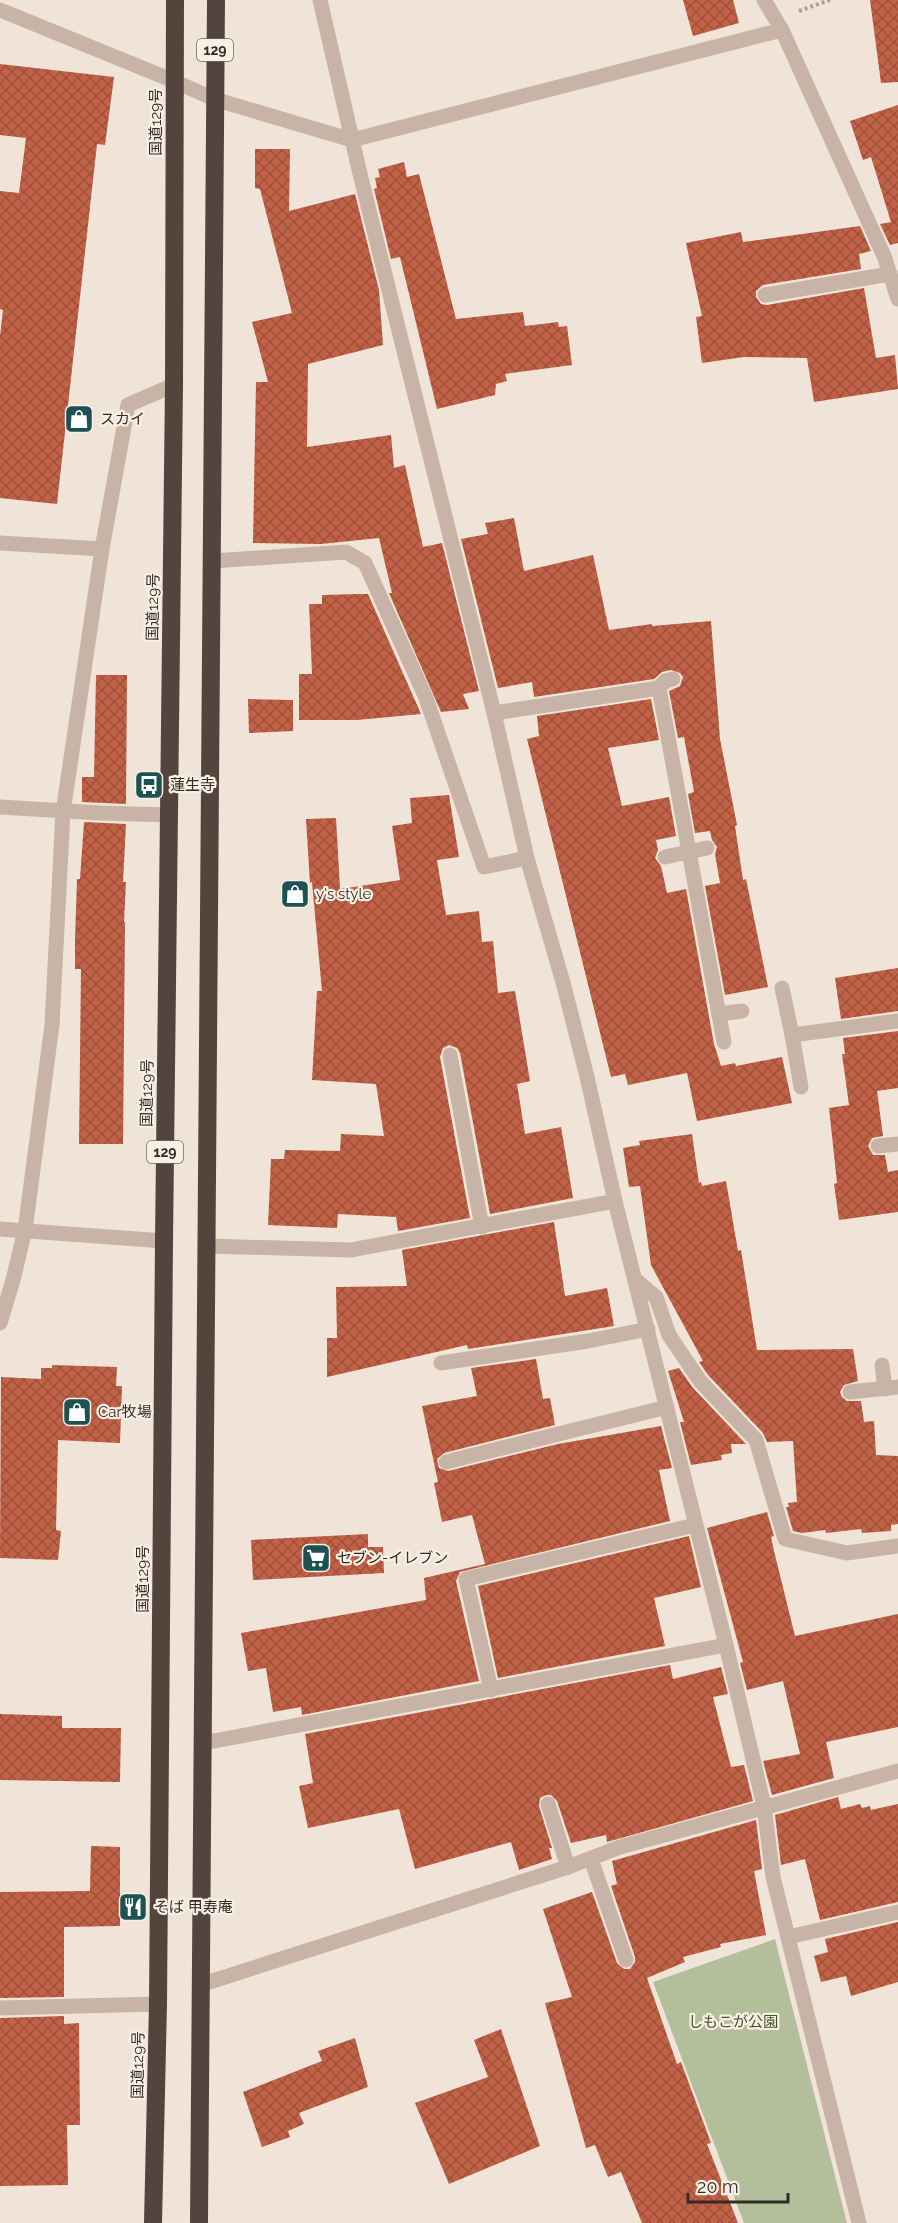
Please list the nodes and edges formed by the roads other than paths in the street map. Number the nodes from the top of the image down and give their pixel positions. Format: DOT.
graph roads {
  1 [pos="175,0"];
  2 [pos="216,0"];
  3 [pos="320,0"];
  4 [pos="764,0"];
  5 [pos="0,10"];
  6 [pos="779,24"];
  7 [pos="174,81"];
  8 [pos="214,99"];
  9 [pos="352,140"];
  10 [pos="890,274"];
  11 [pos="765,295"];
  12 [pos="898,299"];
  13 [pos="174,385"];
  14 [pos="0,543"];
  15 [pos="102,549"];
  16 [pos="213,561"];
  17 [pos="673,679"];
  18 [pos="659,688"];
  19 [pos="494,713"];
  20 [pos="0,807"];
  21 [pos="63,812"];
  22 [pos="168,814"];
  23 [pos="707,848"];
  24 [pos="689,853"];
  25 [pos="665,857"];
  26 [pos="527,858"];
  27 [pos="782,988"];
  28 [pos="742,1011"];
  29 [pos="719,1014"];
  30 [pos="898,1021"];
  31 [pos="792,1035"];
  32 [pos="724,1042"];
  33 [pos="450,1055"];
  34 [pos="801,1087"];
  35 [pos="898,1144"];
  36 [pos="878,1146"];
  37 [pos="615,1201"];
  38 [pos="482,1227"];
  39 [pos="0,1229"];
  40 [pos="25,1230"];
  41 [pos="164,1241"];
  42 [pos="206,1246"];
  43 [pos="637,1281"];
  44 [pos="0,1323"];
  45 [pos="648,1329"];
  46 [pos="441,1363"];
  47 [pos="882,1365"];
  48 [pos="891,1388"];
  49 [pos="850,1392"];
  50 [pos="667,1407"];
  51 [pos="446,1462"];
  52 [pos="695,1525"];
  53 [pos="898,1546"];
  54 [pos="726,1645"];
  55 [pos="491,1690"];
  56 [pos="203,1743"];
  57 [pos="898,1771"];
  58 [pos="548,1804"];
  59 [pos="764,1806"];
  60 [pos="591,1859"];
  61 [pos="568,1868"];
  62 [pos="898,1912"];
  63 [pos="788,1937"];
  64 [pos="626,1959"];
  65 [pos="200,1985"];
  66 [pos="158,2004"];
  67 [pos="0,2008"];
  68 [pos="153,2223"];
  69 [pos="199,2223"];
  70 [pos="859,2223"];
  1 -- 7 [label="highway, 国道129号 / 129"];
  2 -- 8 [label="highway, 129"];
  3 -- 9 [label="street"];
  4 -- 6 [label="street"];
  5 -- 7 [label="street"];
  6 -- 9 [label="street"];
  6 -- 10 [label="street"];
  7 -- 8 [label="street"];
  7 -- 13 [label="highway, 国道129号 / 129"];
  8 -- 9 [label="street"];
  8 -- 16 [label="highway, 129"];
  9 -- 19 [label="street"];
  10 -- 11 [label="street"];
  10 -- 12 [label="street"];
  13 -- 15 [label="street"];
  13 -- 22 [label="highway, 国道129号 / 129"];
  14 -- 15 [label="street"];
  15 -- 21 [label="street"];
  16 -- 26 [label="street"];
  16 -- 42 [label="highway, 129"];
  17 -- 18 [label="street"];
  18 -- 19 [label="street"];
  18 -- 24 [label="street"];
  19 -- 26 [label="street"];
  20 -- 21 [label="street"];
  21 -- 22 [label="street"];
  21 -- 40 [label="street"];
  22 -- 41 [label="highway, 国道129号 / 129"];
  23 -- 24 [label="street"];
  24 -- 25 [label="street"];
  24 -- 29 [label="street"];
  26 -- 37 [label="street"];
  27 -- 31 [label="street"];
  28 -- 29 [label="street"];
  29 -- 32 [label="street"];
  30 -- 31 [label="street"];
  31 -- 34 [label="street"];
  33 -- 38 [label="street"];
  35 -- 36 [label="street"];
  37 -- 38 [label="street"];
  37 -- 43 [label="street"];
  38 -- 42 [label="street"];
  39 -- 40 [label="street"];
  40 -- 41 [label="street"];
  40 -- 44 [label="street"];
  41 -- 66 [label="highway, 国道129号 / 129"];
  42 -- 56 [label="highway, 129"];
  43 -- 45 [label="street"];
  43 -- 53 [label="street"];
  45 -- 46 [label="street"];
  45 -- 50 [label="street"];
  47 -- 48 [label="street"];
  48 -- 49 [label="street"];
  50 -- 51 [label="street"];
  50 -- 52 [label="street"];
  52 -- 54 [label="street"];
  52 -- 55 [label="street"];
  54 -- 55 [label="street"];
  54 -- 59 [label="street"];
  55 -- 56 [label="street"];
  56 -- 65 [label="highway, 129"];
  57 -- 59 [label="street"];
  58 -- 61 [label="street"];
  59 -- 60 [label="street"];
  59 -- 63 [label="street"];
  60 -- 61 [label="street"];
  60 -- 64 [label="street"];
  61 -- 65 [label="street"];
  62 -- 63 [label="street"];
  63 -- 70 [label="street"];
  65 -- 69 [label="highway, 129"];
  66 -- 67 [label="street"];
  66 -- 68 [label="highway, 国道129号 / 129"];
}
